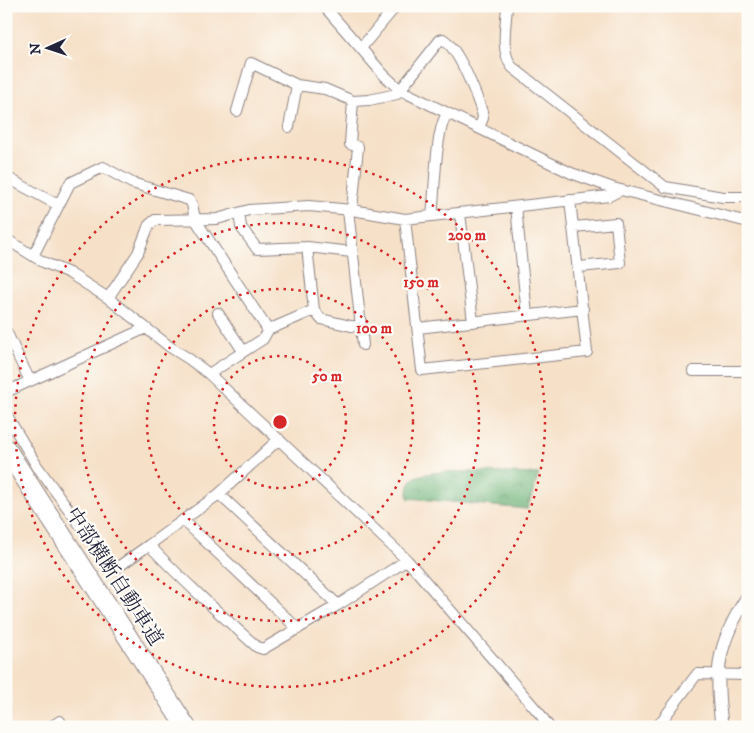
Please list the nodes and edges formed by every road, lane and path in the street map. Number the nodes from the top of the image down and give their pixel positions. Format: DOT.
graph roads {
  1 [pos="324,6"];
  2 [pos="396,6"];
  3 [pos="507,6"];
  4 [pos="362,48"];
  5 [pos="298,85"];
  6 [pos="400,90"];
  7 [pos="353,101"];
  8 [pos="237,111"];
  9 [pos="447,114"];
  10 [pos="289,127"];
  11 [pos="480,128"];
  12 [pos="6,177"];
  13 [pos="664,187"];
  14 [pos="621,190"];
  15 [pos="748,197"];
  16 [pos="662,199"];
  17 [pos="570,200"];
  18 [pos="58,205"];
  19 [pos="516,207"];
  20 [pos="350,210"];
  21 [pos="239,213"];
  22 [pos="460,213"];
  23 [pos="432,216"];
  24 [pos="195,218"];
  25 [pos="405,219"];
  26 [pos="748,222"];
  27 [pos="574,227"];
  28 [pos="6,239"];
  29 [pos="307,247"];
  30 [pos="352,252"];
  31 [pos="33,256"];
  32 [pos="578,267"];
  33 [pos="108,298"];
  34 [pos="582,309"];
  35 [pos="314,310"];
  36 [pos="218,314"];
  37 [pos="527,315"];
  38 [pos="472,322"];
  39 [pos="361,326"];
  40 [pos="146,328"];
  41 [pos="418,328"];
  42 [pos="268,330"];
  43 [pos="6,331"];
  44 [pos="363,345"];
  45 [pos="243,351"];
  46 [pos="693,371"];
  47 [pos="748,372"];
  48 [pos="209,374"];
  49 [pos="30,381"];
  50 [pos="6,392"];
  51 [pos="6,414"];
  52 [pos="279,439"];
  53 [pos="6,449"];
  54 [pos="219,494"];
  55 [pos="183,520"];
  56 [pos="149,545"];
  57 [pos="407,560"];
  58 [pos="748,596"];
  59 [pos="338,605"];
  60 [pos="298,629"];
  61 [pos="718,674"];
  62 [pos="748,676"];
  63 [pos="186,727"];
  64 [pos="549,727"];
  65 [pos="658,727"];
  66 [pos="722,727"];
  1 -- 4 [label="street"];
  2 -- 4 [label="street"];
  3 -- 13 [label="street"];
  4 -- 6 [label="street"];
  5 -- 7 [label="street"];
  5 -- 8 [label="street"];
  5 -- 10 [label="street"];
  6 -- 7 [label="street"];
  6 -- 9 [label="street"];
  6 -- 11 [label="street"];
  7 -- 20 [label="street"];
  9 -- 11 [label="street"];
  9 -- 23 [label="street"];
  11 -- 14 [label="street"];
  12 -- 18 [label="street"];
  13 -- 15 [label="street"];
  13 -- 16 [label="street"];
  14 -- 16 [label="street"];
  14 -- 17 [label="street"];
  16 -- 26 [label="street"];
  17 -- 19 [label="street"];
  17 -- 27 [label="street"];
  18 -- 24 [label="street"];
  18 -- 31 [label="street"];
  19 -- 22 [label="street"];
  19 -- 37 [label="street"];
  20 -- 21 [label="street"];
  20 -- 25 [label="street"];
  20 -- 30 [label="street"];
  21 -- 24 [label="street"];
  21 -- 29 [label="street"];
  22 -- 23 [label="street"];
  22 -- 38 [label="street"];
  23 -- 25 [label="street"];
  24 -- 33 [label="street"];
  24 -- 42 [label="street"];
  25 -- 41 [label="street"];
  27 -- 32 [label="street"];
  27 -- 32 [label="street"];
  28 -- 31 [label="street"];
  29 -- 30 [label="street"];
  29 -- 35 [label="street"];
  30 -- 39 [label="street"];
  31 -- 33 [label="street"];
  32 -- 34 [label="street"];
  33 -- 40 [label="street"];
  34 -- 37 [label="street"];
  34 -- 41 [label="street"];
  35 -- 39 [label="street"];
  35 -- 42 [label="street"];
  36 -- 45 [label="street"];
  37 -- 38 [label="street"];
  38 -- 41 [label="street"];
  39 -- 44 [label="street"];
  40 -- 48 [label="street"];
  40 -- 49 [label="street"];
  42 -- 45 [label="street"];
  43 -- 49 [label="street"];
  45 -- 48 [label="street"];
  46 -- 47 [label="street"];
  48 -- 52 [label="street"];
  49 -- 50 [label="street"];
  51 -- 56 [label="street"];
  52 -- 54 [label="street"];
  52 -- 57 [label="street"];
  53 -- 63 [label="highway, 中部横断自動車道"];
  54 -- 55 [label="street"];
  54 -- 59 [label="street"];
  55 -- 56 [label="street"];
  55 -- 60 [label="street"];
  56 -- 60 [label="street"];
  57 -- 59 [label="street"];
  57 -- 64 [label="street"];
  58 -- 61 [label="street"];
  59 -- 60 [label="street"];
  61 -- 62 [label="street"];
  61 -- 65 [label="street"];
  61 -- 66 [label="street"];
}
